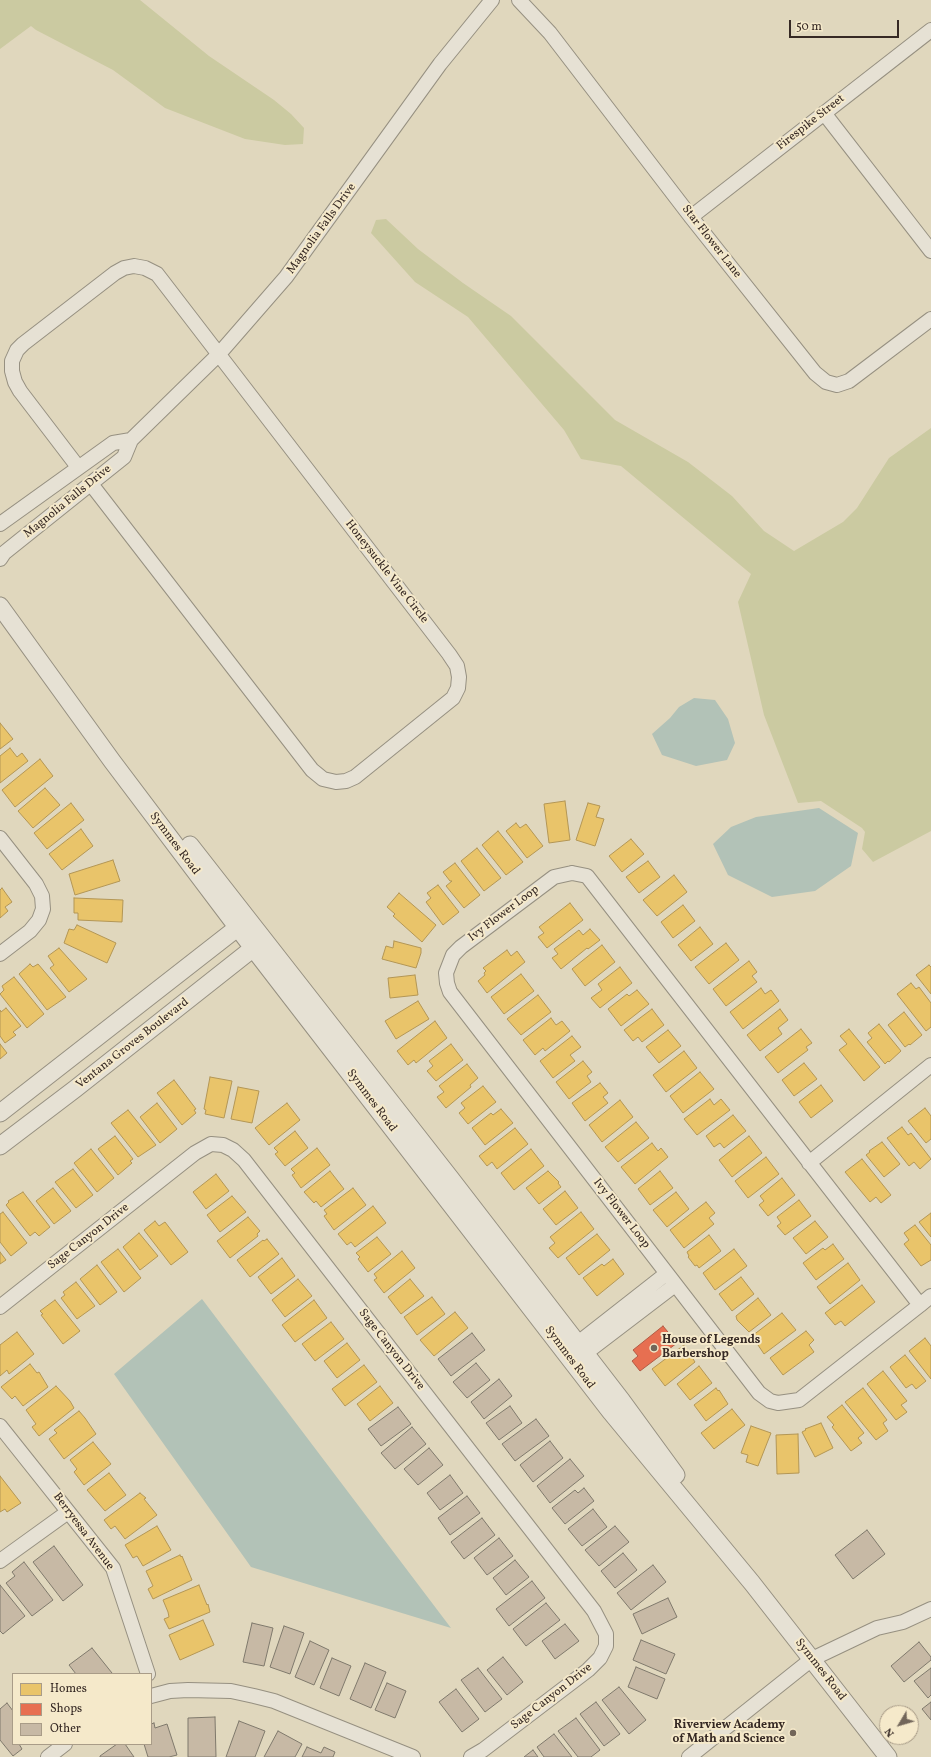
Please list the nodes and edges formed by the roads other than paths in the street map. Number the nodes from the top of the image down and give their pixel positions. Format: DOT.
graph roads {
  1 [pos="492,0"];
  2 [pos="519,0"];
  3 [pos="931,30"];
  4 [pos="824,113"];
  5 [pos="691,217"];
  6 [pos="931,251"];
  7 [pos="931,318"];
  8 [pos="219,354"];
  9 [pos="131,440"];
  10 [pos="78,467"];
  11 [pos="90,484"];
  12 [pos="0,524"];
  13 [pos="0,559"];
  14 [pos="1,608"];
  15 [pos="0,838"];
  16 [pos="242,923"];
  17 [pos="258,944"];
  18 [pos="0,954"];
  19 [pos="931,1065"];
  20 [pos="0,1113"];
  21 [pos="0,1146"];
  22 [pos="809,1163"];
  23 [pos="670,1279"];
  24 [pos="931,1296"];
  25 [pos="920,1305"];
  26 [pos="0,1307"];
  27 [pos="575,1353"];
  28 [pos="0,1426"];
  29 [pos="68,1512"];
  30 [pos="0,1561"];
  31 [pos="931,1609"];
  32 [pos="812,1659"];
  33 [pos="148,1673"];
  34 [pos="152,1691"];
  35 [pos="64,1745"];
  36 [pos="48,1757"];
  37 [pos="413,1757"];
  38 [pos="471,1757"];
  39 [pos="689,1757"];
  40 [pos="888,1757"];
  1 -- 8 [label="street, Magnolia Falls Drive"];
  2 -- 5 [label="street, Star Flower Lane"];
  3 -- 4 [label="street, Firespike Street"];
  4 -- 5 [label="street, Firespike Street"];
  4 -- 6 [label="street"];
  5 -- 7 [label="street, Star Flower Lane"];
  8 -- 9 [label="street, Magnolia Falls Drive"];
  8 -- 10 [label="street, Honeysuckle Vine Circle"];
  8 -- 11 [label="street, Honeysuckle Vine Circle"];
  9 -- 10 [label="street, Magnolia Falls Drive"];
  9 -- 11 [label="street, Magnolia Falls Drive"];
  10 -- 12 [label="street, Magnolia Falls Drive"];
  11 -- 13 [label="street, Magnolia Falls Drive"];
  14 -- 16 [label="street, Symmes Road"];
  15 -- 18 [label="street"];
  16 -- 17 [label="street, Symmes Road"];
  16 -- 20 [label="street"];
  17 -- 21 [label="street, Ventana Groves Boulevard"];
  17 -- 27 [label="street, Symmes Road"];
  19 -- 22 [label="street"];
  22 -- 23 [label="street, Ivy Flower Loop"];
  22 -- 25 [label="street, Ivy Flower Loop"];
  23 -- 25 [label="street, Ivy Flower Loop"];
  23 -- 27 [label="street"];
  24 -- 25 [label="street, Ivy Flower Loop"];
  26 -- 38 [label="street, Sage Canyon Drive"];
  27 -- 32 [label="street, Symmes Road"];
  28 -- 29 [label="street, Berryessa Avenue"];
  29 -- 30 [label="street"];
  29 -- 33 [label="street, Berryessa Avenue"];
  31 -- 32 [label="street"];
  32 -- 39 [label="street"];
  32 -- 40 [label="street, Symmes Road"];
  34 -- 37 [label="street"];
  35 -- 36 [label="street"];
}
